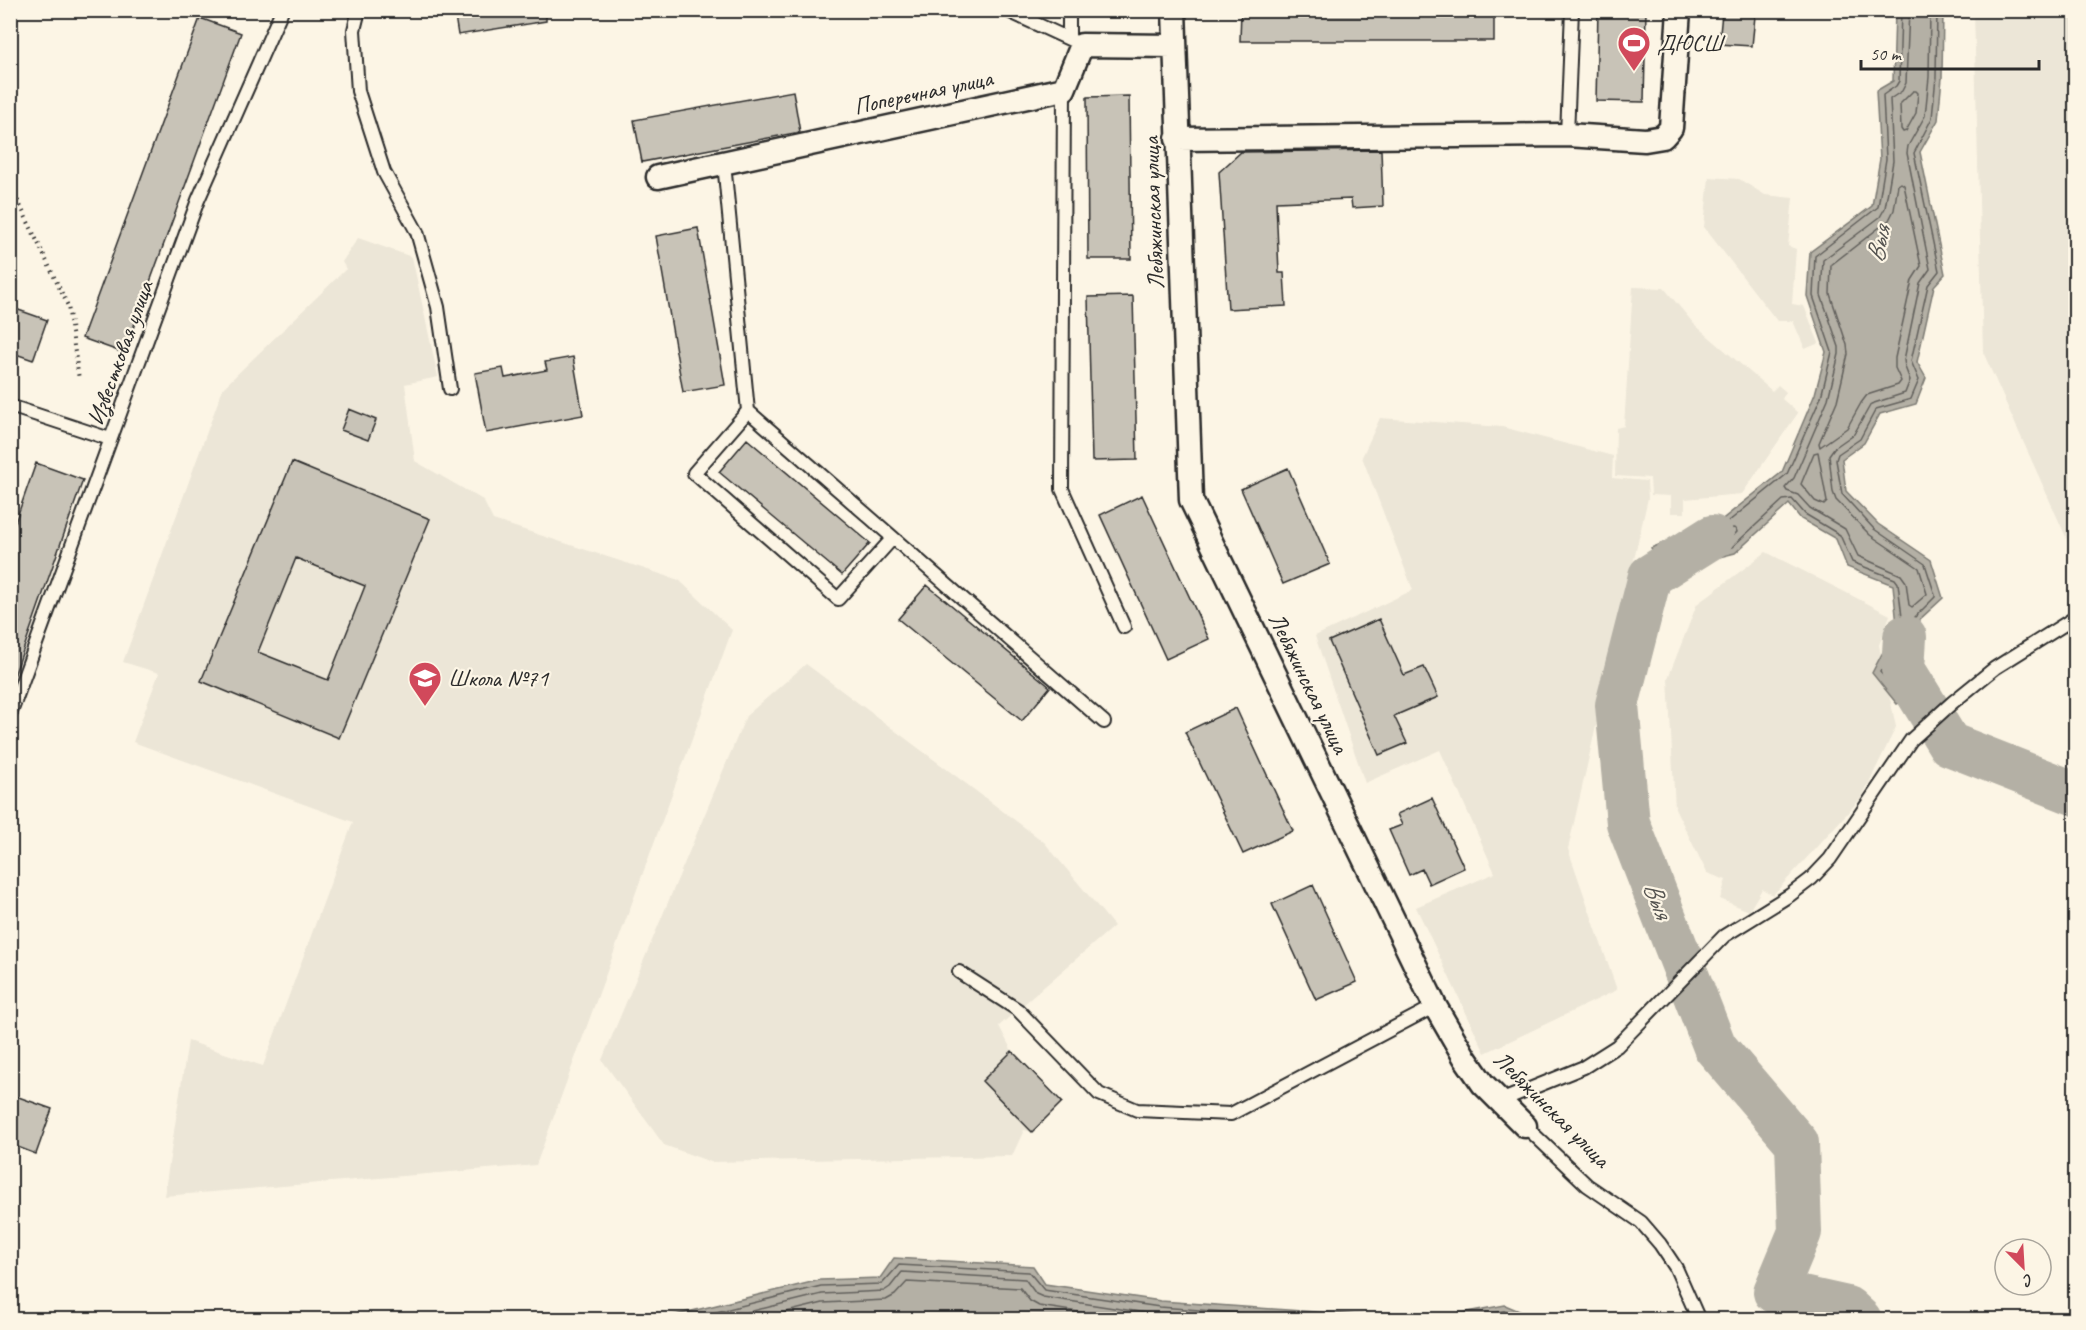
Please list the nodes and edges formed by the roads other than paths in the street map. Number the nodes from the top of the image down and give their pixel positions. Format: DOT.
graph roads {
  1 [pos="282,10"];
  2 [pos="359,10"];
  3 [pos="1006,10"];
  4 [pos="1069,10"];
  5 [pos="1174,10"];
  6 [pos="1572,10"];
  7 [pos="1679,10"];
  8 [pos="1076,42"];
  9 [pos="1174,46"];
  10 [pos="1064,89"];
  11 [pos="1567,135"];
  12 [pos="1177,138"];
  13 [pos="724,163"];
  14 [pos="658,177"];
  15 [pos="450,389"];
  16 [pos="10,406"];
  17 [pos="748,411"];
  18 [pos="111,439"];
  19 [pos="892,539"];
  20 [pos="2074,619"];
  21 [pos="1124,627"];
  22 [pos="10,716"];
  23 [pos="1104,722"];
  24 [pos="959,972"];
  25 [pos="1435,1006"];
  26 [pos="1500,1101"];
  27 [pos="1525,1126"];
  28 [pos="1699,1320"];
  1 -- 18 [label="lane, Известковая улица"];
  2 -- 15 [label="lane"];
  3 -- 8 [label="lane"];
  4 -- 8 [label="lane"];
  5 -- 9 [label="street, Лебяжинская улица"];
  6 -- 11 [label="lane"];
  7 -- 11 [label="street"];
  8 -- 9 [label="street"];
  8 -- 10 [label="street"];
  9 -- 12 [label="street, Лебяжинская улица"];
  10 -- 13 [label="street, Поперечная улица"];
  10 -- 21 [label="lane"];
  11 -- 12 [label="street"];
  12 -- 25 [label="street, Лебяжинская улица"];
  13 -- 14 [label="street, Поперечная улица"];
  13 -- 17 [label="lane"];
  16 -- 18 [label="lane"];
  17 -- 19 [label="lane"];
  17 -- 19 [label="lane"];
  18 -- 22 [label="lane, Известковая улица"];
  19 -- 23 [label="lane"];
  20 -- 26 [label="lane"];
  24 -- 25 [label="lane"];
  25 -- 26 [label="street, Лебяжинская улица"];
  26 -- 27 [label="street, Лебяжинская улица"];
  27 -- 28 [label="lane, Лебяжинская улица"];
}
